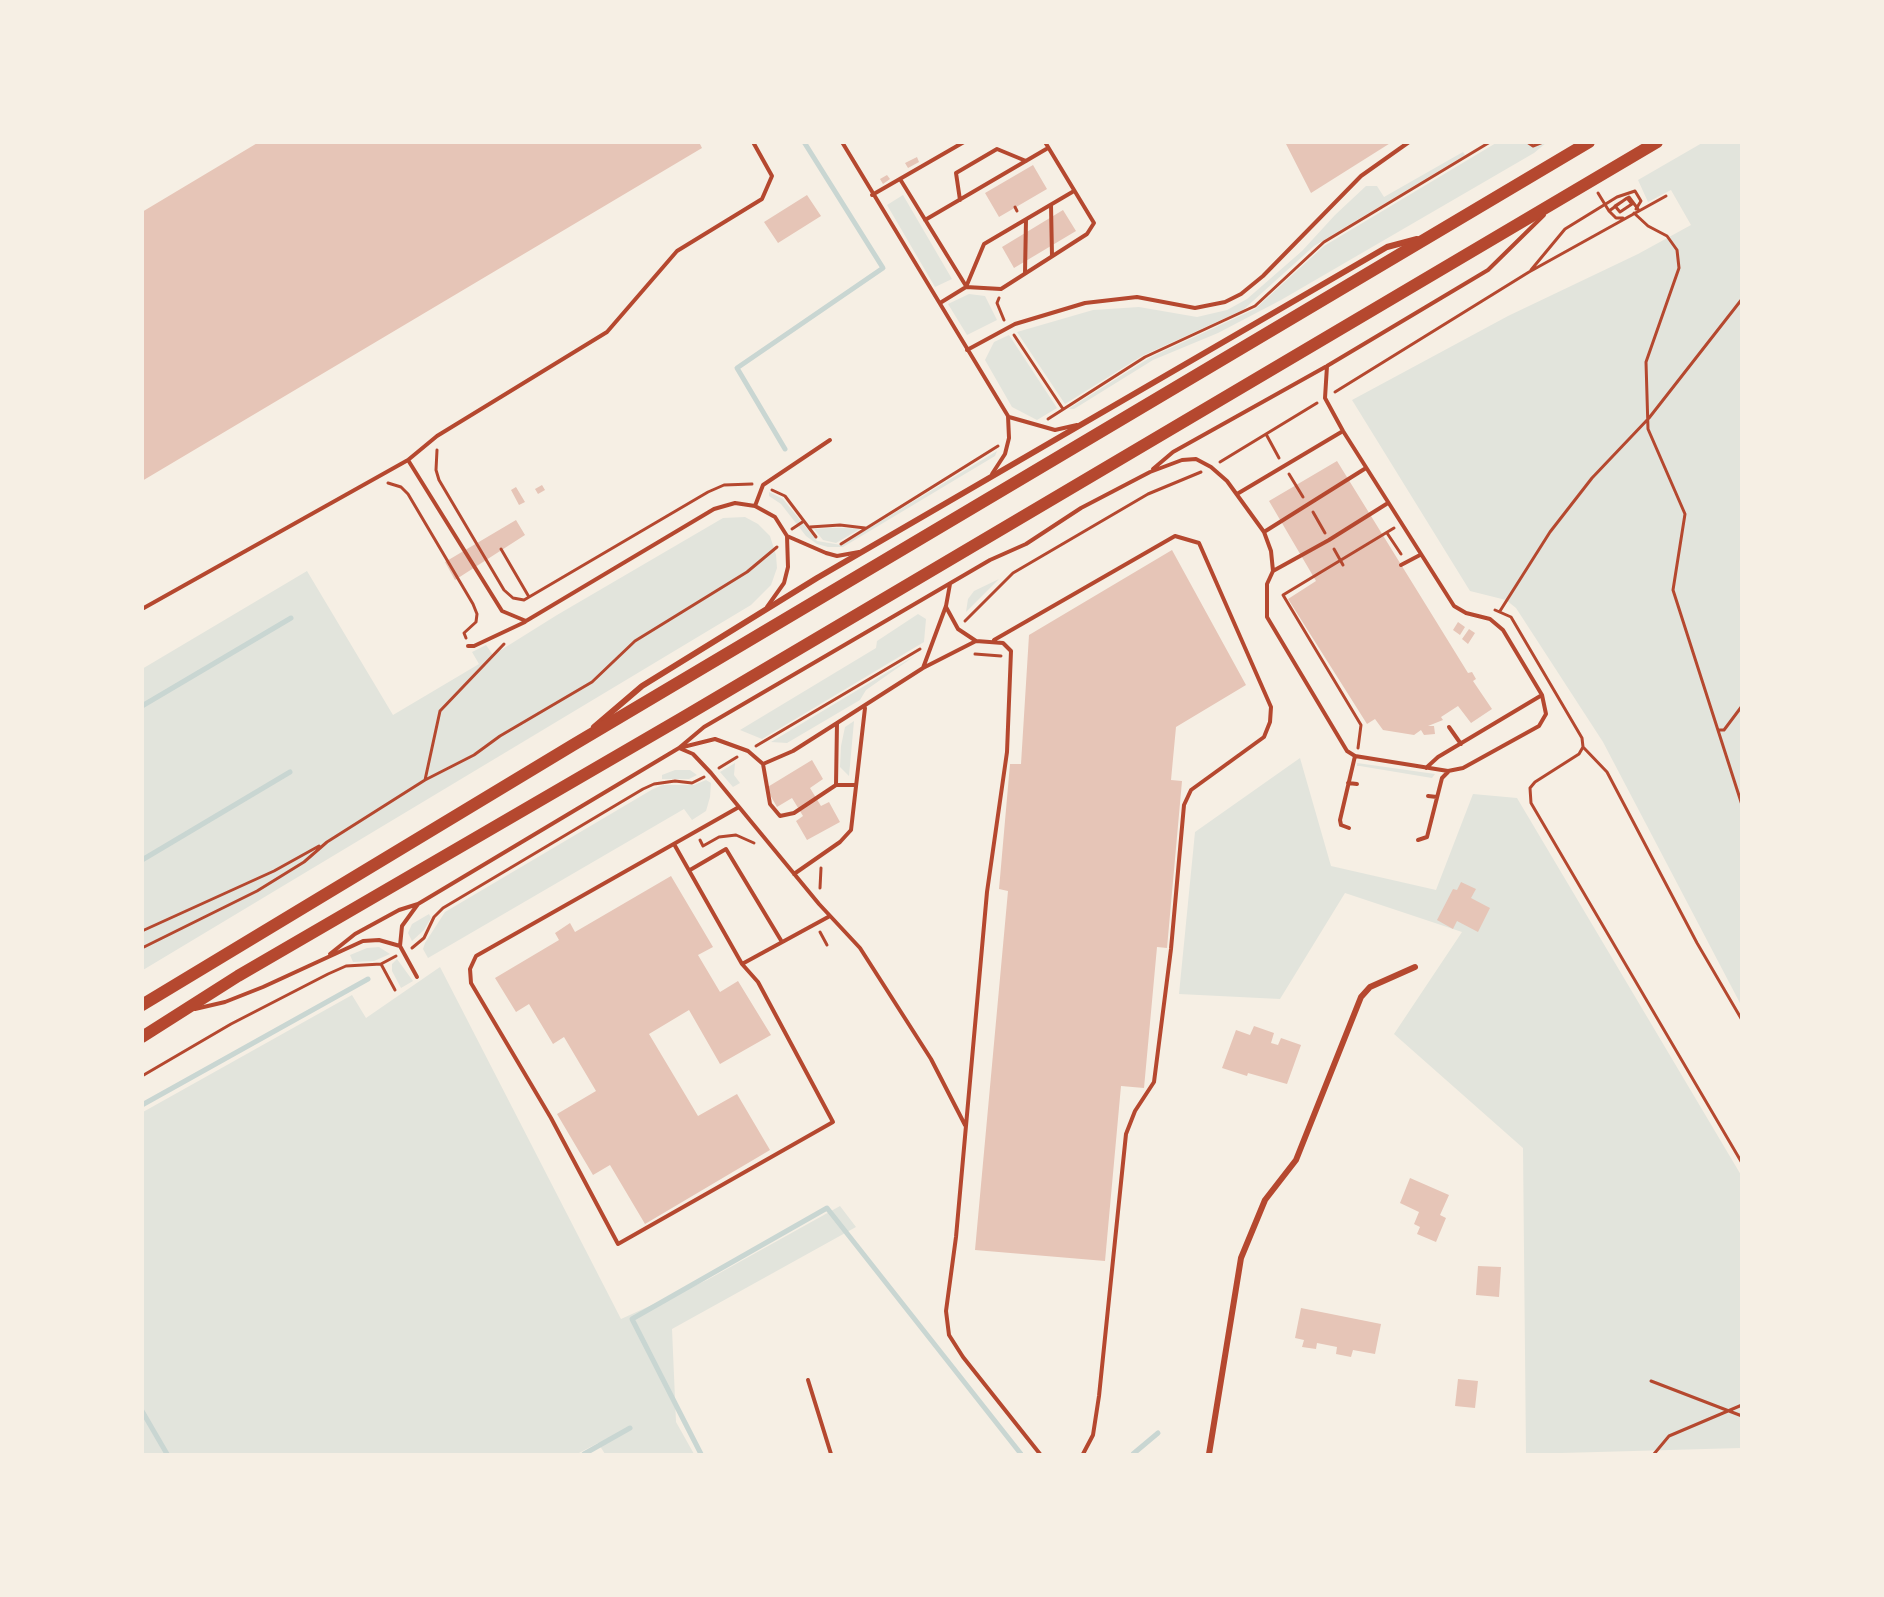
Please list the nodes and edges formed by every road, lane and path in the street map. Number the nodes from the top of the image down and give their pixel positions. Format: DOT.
graph roads {
  1 [pos="753,142"];
  2 [pos="842,142"];
  3 [pos="964,142"];
  4 [pos="1046,142"];
  5 [pos="1409,142"];
  6 [pos="1490,142"];
  7 [pos="1527,142"];
  8 [pos="1543,142"];
  9 [pos="1588,142"];
  10 [pos="1657,142"];
  11 [pos="1048,147"];
  12 [pos="1026,161"];
  13 [pos="900,179"];
  14 [pos="1074,191"];
  15 [pos="873,195"];
  16 [pos="1666,196"];
  17 [pos="1560,198"];
  18 [pos="960,200"];
  19 [pos="1051,205"];
  20 [pos="1639,210"];
  21 [pos="1634,212"];
  22 [pos="925,220"];
  23 [pos="1026,220"];
  24 [pos="1438,234"];
  25 [pos="1052,257"];
  26 [pos="1529,272"];
  27 [pos="1025,274"];
  28 [pos="966,286"];
  29 [pos="1001,289"];
  30 [pos="1742,299"];
  31 [pos="940,303"];
  32 [pos="1009,328"];
  33 [pos="967,350"];
  34 [pos="1327,366"];
  35 [pos="1325,399"];
  36 [pos="1063,409"];
  37 [pos="1008,416"];
  38 [pos="1649,418"];
  39 [pos="1084,423"];
  40 [pos="1040,426"];
  41 [pos="1343,431"];
  42 [pos="437,436"];
  43 [pos="830,440"];
  44 [pos="1008,443"];
  45 [pos="408,460"];
  46 [pos="1211,467"];
  47 [pos="1366,468"];
  48 [pos="1150,472"];
  49 [pos="376,477"];
  50 [pos="990,477"];
  51 [pos="763,485"];
  52 [pos="1237,494"];
  53 [pos="1388,503"];
  54 [pos="755,506"];
  55 [pos="804,521"];
  56 [pos="1402,523"];
  57 [pos="808,527"];
  58 [pos="864,528"];
  59 [pos="1264,532"];
  60 [pos="1388,533"];
  61 [pos="786,534"];
  62 [pos="822,542"];
  63 [pos="832,545"];
  64 [pos="501,549"];
  65 [pos="866,550"];
  66 [pos="1420,555"];
  67 [pos="1406,563"];
  68 [pos="1401,565"];
  69 [pos="1273,571"];
  70 [pos="950,583"];
  71 [pos="529,597"];
  72 [pos="946,606"];
  73 [pos="142,609"];
  74 [pos="1491,609"];
  75 [pos="764,610"];
  76 [pos="1500,611"];
  77 [pos="966,620"];
  78 [pos="526,621"];
  79 [pos="994,640"];
  80 [pos="976,641"];
  81 [pos="468,646"];
  82 [pos="932,647"];
  83 [pos="972,654"];
  84 [pos="1011,657"];
  85 [pos="922,668"];
  86 [pos="1542,695"];
  87 [pos="1742,706"];
  88 [pos="865,707"];
  89 [pos="837,723"];
  90 [pos="1449,727"];
  91 [pos="1718,730"];
  92 [pos="1461,744"];
  93 [pos="573,745"];
  94 [pos="1583,747"];
  95 [pos="679,748"];
  96 [pos="748,751"];
  97 [pos="1355,756"];
  98 [pos="764,764"];
  99 [pos="1426,768"];
  100 [pos="1448,771"];
  101 [pos="711,773"];
  102 [pos="425,780"];
  103 [pos="1348,783"];
  104 [pos="1357,784"];
  105 [pos="836,785"];
  106 [pos="856,785"];
  107 [pos="1428,796"];
  108 [pos="1437,797"];
  109 [pos="1742,804"];
  110 [pos="739,807"];
  111 [pos="1349,828"];
  112 [pos="695,833"];
  113 [pos="1418,840"];
  114 [pos="327,842"];
  115 [pos="674,844"];
  116 [pos="761,851"];
  117 [pos="822,866"];
  118 [pos="690,870"];
  119 [pos="794,874"];
  120 [pos="418,904"];
  121 [pos="819,904"];
  122 [pos="830,916"];
  123 [pos="816,924"];
  124 [pos="142,931"];
  125 [pos="782,942"];
  126 [pos="827,945"];
  127 [pos="400,946"];
  128 [pos="142,948"];
  129 [pos="404,952"];
  130 [pos="330,954"];
  131 [pos="381,964"];
  132 [pos="742,964"];
  133 [pos="1415,967"];
  134 [pos="417,977"];
  135 [pos="395,990"];
  136 [pos="142,1005"];
  137 [pos="186,1011"];
  138 [pos="1742,1020"];
  139 [pos="142,1037"];
  140 [pos="142,1077"];
  141 [pos="965,1125"];
  142 [pos="1742,1163"];
  143 [pos="808,1380"];
  144 [pos="1651,1381"];
  145 [pos="1742,1405"];
  146 [pos="1727,1411"];
  147 [pos="1742,1416"];
  148 [pos="831,1455"];
  149 [pos="1040,1455"];
  150 [pos="1083,1455"];
  151 [pos="1209,1455"];
  152 [pos="1654,1455"];
  1 -- 42 [label="lane"];
  2 -- 15 [label="lane"];
  3 -- 13 [label="lane"];
  4 -- 11 [label="lane"];
  5 -- 32 [label="lane"];
  6 -- 36 [label="path"];
  7 -- 8 [label="path"];
  9 -- 24 [label="highway"];
  10 -- 17 [label="highway"];
  11 -- 12 [label="lane"];
  11 -- 14 [label="lane"];
  12 -- 18 [label="lane"];
  12 -- 18 [label="lane"];
  13 -- 15 [label="lane"];
  13 -- 22 [label="lane"];
  14 -- 19 [label="lane"];
  14 -- 25 [label="lane"];
  15 -- 31 [label="lane"];
  16 -- 20 [label="path"];
  17 -- 34 [label="lane"];
  17 -- 137 [label="highway"];
  18 -- 22 [label="lane"];
  19 -- 23 [label="lane"];
  19 -- 25 [label="lane"];
  20 -- 21 [label="path"];
  20 -- 26 [label="path"];
  21 -- 26 [label="path"];
  21 -- 38 [label="path"];
  22 -- 28 [label="lane"];
  23 -- 27 [label="lane"];
  23 -- 28 [label="lane"];
  24 -- 39 [label="street"];
  24 -- 93 [label="highway"];
  25 -- 27 [label="lane"];
  26 -- 35 [label="path"];
  27 -- 29 [label="lane"];
  28 -- 29 [label="lane"];
  28 -- 31 [label="lane"];
  29 -- 32 [label="path"];
  30 -- 38 [label="path"];
  31 -- 33 [label="lane"];
  32 -- 33 [label="lane"];
  32 -- 36 [label="path"];
  33 -- 37 [label="lane"];
  34 -- 35 [label="lane"];
  34 -- 48 [label="lane"];
  35 -- 41 [label="lane"];
  35 -- 46 [label="path"];
  36 -- 40 [label="path"];
  37 -- 40 [label="lane"];
  37 -- 44 [label="lane"];
  38 -- 76 [label="path"];
  38 -- 91 [label="path"];
  39 -- 40 [label="lane"];
  39 -- 50 [label="street"];
  41 -- 47 [label="lane"];
  41 -- 52 [label="lane"];
  42 -- 45 [label="lane"];
  42 -- 71 [label="path"];
  43 -- 51 [label="lane"];
  44 -- 50 [label="lane"];
  44 -- 58 [label="path"];
  45 -- 49 [label="lane"];
  45 -- 78 [label="lane"];
  46 -- 48 [label="lane"];
  46 -- 52 [label="lane"];
  46 -- 77 [label="path"];
  47 -- 53 [label="lane"];
  47 -- 59 [label="lane"];
  48 -- 70 [label="lane"];
  49 -- 73 [label="lane"];
  49 -- 81 [label="path"];
  50 -- 65 [label="street"];
  51 -- 54 [label="lane"];
  51 -- 55 [label="path"];
  51 -- 71 [label="path"];
  52 -- 59 [label="lane"];
  53 -- 56 [label="lane"];
  53 -- 69 [label="lane"];
  54 -- 61 [label="lane"];
  54 -- 78 [label="lane"];
  55 -- 57 [label="path"];
  55 -- 61 [label="path"];
  56 -- 60 [label="path"];
  56 -- 66 [label="lane"];
  57 -- 58 [label="path"];
  57 -- 62 [label="path"];
  58 -- 63 [label="path"];
  59 -- 69 [label="lane"];
  60 -- 67 [label="path"];
  60 -- 97 [label="path"];
  61 -- 65 [label="lane"];
  61 -- 75 [label="lane"];
  61 -- 102 [label="path"];
  64 -- 71 [label="path"];
  65 -- 75 [label="street"];
  66 -- 67 [label="lane"];
  66 -- 86 [label="lane"];
  67 -- 68 [label="lane"];
  69 -- 97 [label="lane"];
  70 -- 72 [label="lane"];
  70 -- 95 [label="lane"];
  72 -- 80 [label="lane"];
  72 -- 82 [label="lane"];
  74 -- 76 [label="path"];
  75 -- 93 [label="street"];
  76 -- 94 [label="path"];
  78 -- 81 [label="lane"];
  78 -- 102 [label="path"];
  79 -- 80 [label="lane"];
  79 -- 84 [label="lane"];
  79 -- 150 [label="lane"];
  80 -- 85 [label="lane"];
  82 -- 85 [label="lane"];
  82 -- 96 [label="path"];
  83 -- 84 [label="path"];
  84 -- 141 [label="lane"];
  85 -- 88 [label="lane"];
  86 -- 92 [label="lane"];
  86 -- 100 [label="lane"];
  87 -- 91 [label="path"];
  88 -- 89 [label="lane"];
  88 -- 106 [label="lane"];
  89 -- 98 [label="lane"];
  89 -- 105 [label="lane"];
  90 -- 92 [label="lane"];
  91 -- 109 [label="path"];
  92 -- 99 [label="lane"];
  93 -- 136 [label="highway"];
  94 -- 138 [label="path"];
  94 -- 142 [label="path"];
  95 -- 96 [label="lane"];
  95 -- 101 [label="lane"];
  95 -- 120 [label="lane"];
  96 -- 98 [label="lane"];
  96 -- 101 [label="path"];
  97 -- 99 [label="lane"];
  97 -- 103 [label="lane"];
  98 -- 105 [label="lane"];
  99 -- 100 [label="lane"];
  100 -- 108 [label="lane"];
  101 -- 110 [label="lane"];
  101 -- 129 [label="path"];
  102 -- 114 [label="path"];
  103 -- 104 [label="lane"];
  103 -- 111 [label="lane"];
  105 -- 106 [label="lane"];
  106 -- 119 [label="lane"];
  107 -- 108 [label="lane"];
  108 -- 113 [label="lane"];
  110 -- 112 [label="lane"];
  110 -- 119 [label="lane"];
  112 -- 115 [label="lane"];
  112 -- 116 [label="path"];
  114 -- 124 [label="path"];
  114 -- 128 [label="path"];
  115 -- 118 [label="lane"];
  115 -- 132 [label="lane"];
  117 -- 121 [label="path"];
  118 -- 125 [label="lane"];
  118 -- 132 [label="lane"];
  119 -- 121 [label="lane"];
  120 -- 127 [label="lane"];
  120 -- 130 [label="lane"];
  121 -- 122 [label="lane"];
  122 -- 123 [label="lane"];
  122 -- 141 [label="lane"];
  123 -- 125 [label="lane"];
  123 -- 126 [label="path"];
  125 -- 132 [label="lane"];
  127 -- 129 [label="lane"];
  127 -- 130 [label="lane"];
  129 -- 131 [label="path"];
  129 -- 134 [label="lane"];
  130 -- 137 [label="lane"];
  131 -- 135 [label="path"];
  131 -- 140 [label="path"];
  133 -- 151 [label="street"];
  137 -- 139 [label="highway"];
  141 -- 149 [label="lane"];
  143 -- 148 [label="lane"];
  144 -- 146 [label="path"];
  145 -- 146 [label="path"];
  146 -- 147 [label="path"];
  146 -- 152 [label="path"];
}
